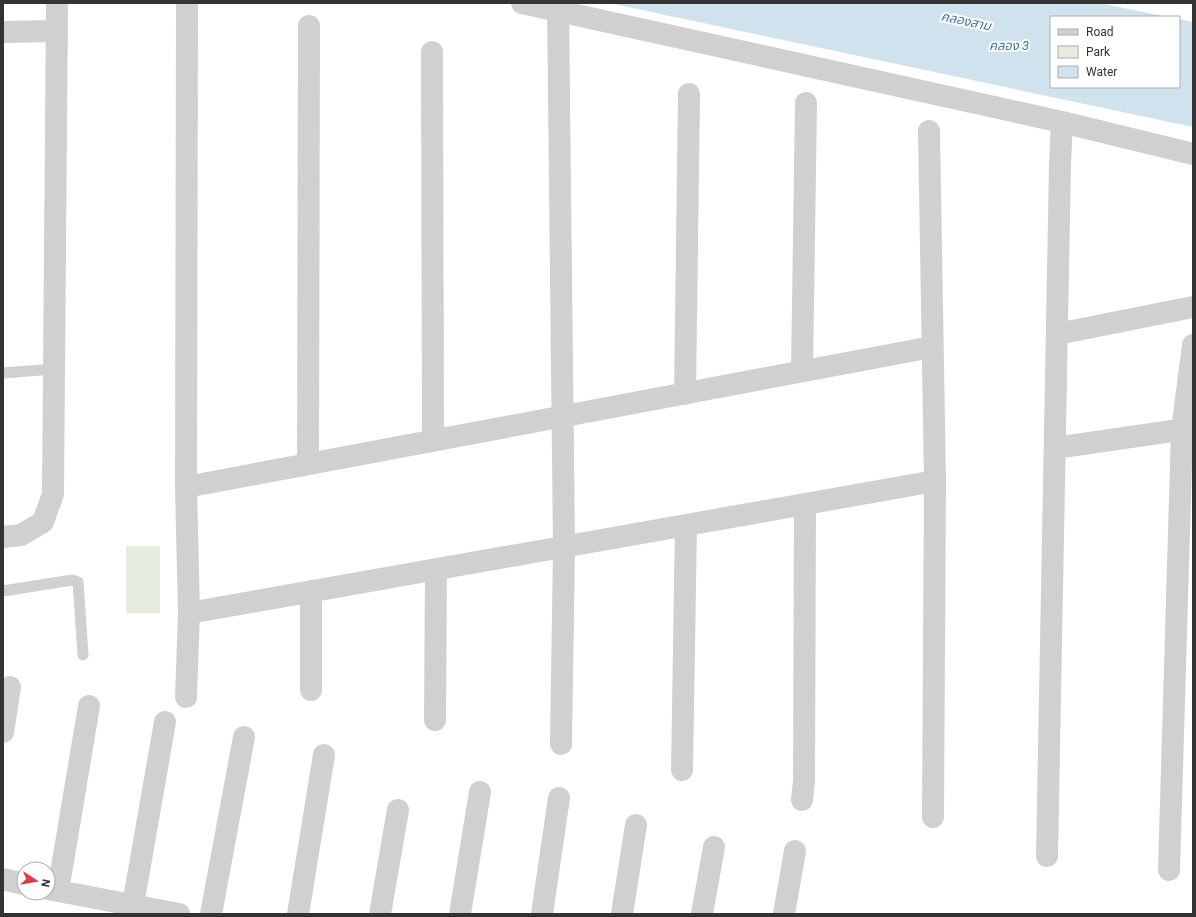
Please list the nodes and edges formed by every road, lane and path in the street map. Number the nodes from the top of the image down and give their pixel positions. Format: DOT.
graph roads {
  1 [pos="57,3"];
  2 [pos="186,3"];
  3 [pos="522,3"];
  4 [pos="558,7"];
  5 [pos="309,26"];
  6 [pos="57,31"];
  7 [pos="3,32"];
  8 [pos="432,52"];
  9 [pos="689,94"];
  10 [pos="806,103"];
  11 [pos="1062,122"];
  12 [pos="929,132"];
  13 [pos="1193,154"];
  14 [pos="1193,308"];
  15 [pos="1057,334"];
  16 [pos="1193,345"];
  17 [pos="932,347"];
  18 [pos="54,368"];
  19 [pos="802,371"];
  20 [pos="3,373"];
  21 [pos="685,394"];
  22 [pos="562,417"];
  23 [pos="1187,429"];
  24 [pos="433,441"];
  25 [pos="1055,448"];
  26 [pos="308,464"];
  27 [pos="935,481"];
  28 [pos="186,487"];
  29 [pos="805,504"];
  30 [pos="686,525"];
  31 [pos="3,537"];
  32 [pos="564,547"];
  33 [pos="436,569"];
  34 [pos="3,591"];
  35 [pos="311,591"];
  36 [pos="188,613"];
  37 [pos="83,655"];
  38 [pos="10,688"];
  39 [pos="311,690"];
  40 [pos="186,697"];
  41 [pos="88,706"];
  42 [pos="435,720"];
  43 [pos="165,722"];
  44 [pos="3,732"];
  45 [pos="244,738"];
  46 [pos="561,744"];
  47 [pos="324,755"];
  48 [pos="682,770"];
  49 [pos="480,792"];
  50 [pos="559,798"];
  51 [pos="802,800"];
  52 [pos="398,810"];
  53 [pos="933,817"];
  54 [pos="636,824"];
  55 [pos="714,847"];
  56 [pos="795,851"];
  57 [pos="1047,856"];
  58 [pos="1169,870"];
  59 [pos="56,874"];
  60 [pos="3,879"];
  61 [pos="16,882"];
  62 [pos="56,891"];
  63 [pos="133,905"];
  64 [pos="179,914"];
  65 [pos="211,914"];
  66 [pos="298,914"];
  67 [pos="380,914"];
  68 [pos="460,914"];
  69 [pos="542,914"];
  70 [pos="622,914"];
  71 [pos="702,914"];
  72 [pos="784,914"];
  1 -- 6 [label="street"];
  2 -- 28 [label="street"];
  3 -- 4 [label="street"];
  4 -- 11 [label="street"];
  4 -- 22 [label="street"];
  5 -- 26 [label="street"];
  6 -- 7 [label="street"];
  6 -- 18 [label="street"];
  8 -- 24 [label="street"];
  9 -- 21 [label="street"];
  10 -- 19 [label="street"];
  11 -- 13 [label="street"];
  11 -- 15 [label="street"];
  12 -- 17 [label="street"];
  14 -- 15 [label="street"];
  15 -- 25 [label="street"];
  16 -- 23 [label="street"];
  17 -- 19 [label="street"];
  17 -- 27 [label="street"];
  18 -- 20 [label="lane"];
  18 -- 31 [label="street"];
  19 -- 21 [label="street"];
  21 -- 22 [label="street"];
  22 -- 24 [label="street"];
  22 -- 32 [label="street"];
  23 -- 25 [label="street"];
  23 -- 58 [label="street"];
  24 -- 26 [label="street"];
  25 -- 57 [label="street"];
  26 -- 28 [label="street"];
  27 -- 29 [label="street"];
  27 -- 53 [label="street"];
  28 -- 36 [label="street"];
  29 -- 30 [label="street"];
  29 -- 51 [label="street"];
  30 -- 32 [label="street"];
  30 -- 48 [label="street"];
  32 -- 33 [label="street"];
  32 -- 46 [label="street"];
  33 -- 35 [label="street"];
  33 -- 42 [label="street"];
  34 -- 37 [label="lane"];
  35 -- 36 [label="street"];
  35 -- 39 [label="street"];
  36 -- 40 [label="street"];
  38 -- 44 [label="street"];
  41 -- 59 [label="street"];
  43 -- 63 [label="street"];
  45 -- 65 [label="street"];
  47 -- 66 [label="street"];
  49 -- 68 [label="street"];
  50 -- 69 [label="street"];
  52 -- 67 [label="street"];
  54 -- 70 [label="street"];
  55 -- 71 [label="street"];
  56 -- 72 [label="street"];
  60 -- 61 [label="street"];
  62 -- 63 [label="street"];
  63 -- 64 [label="street"];
}
